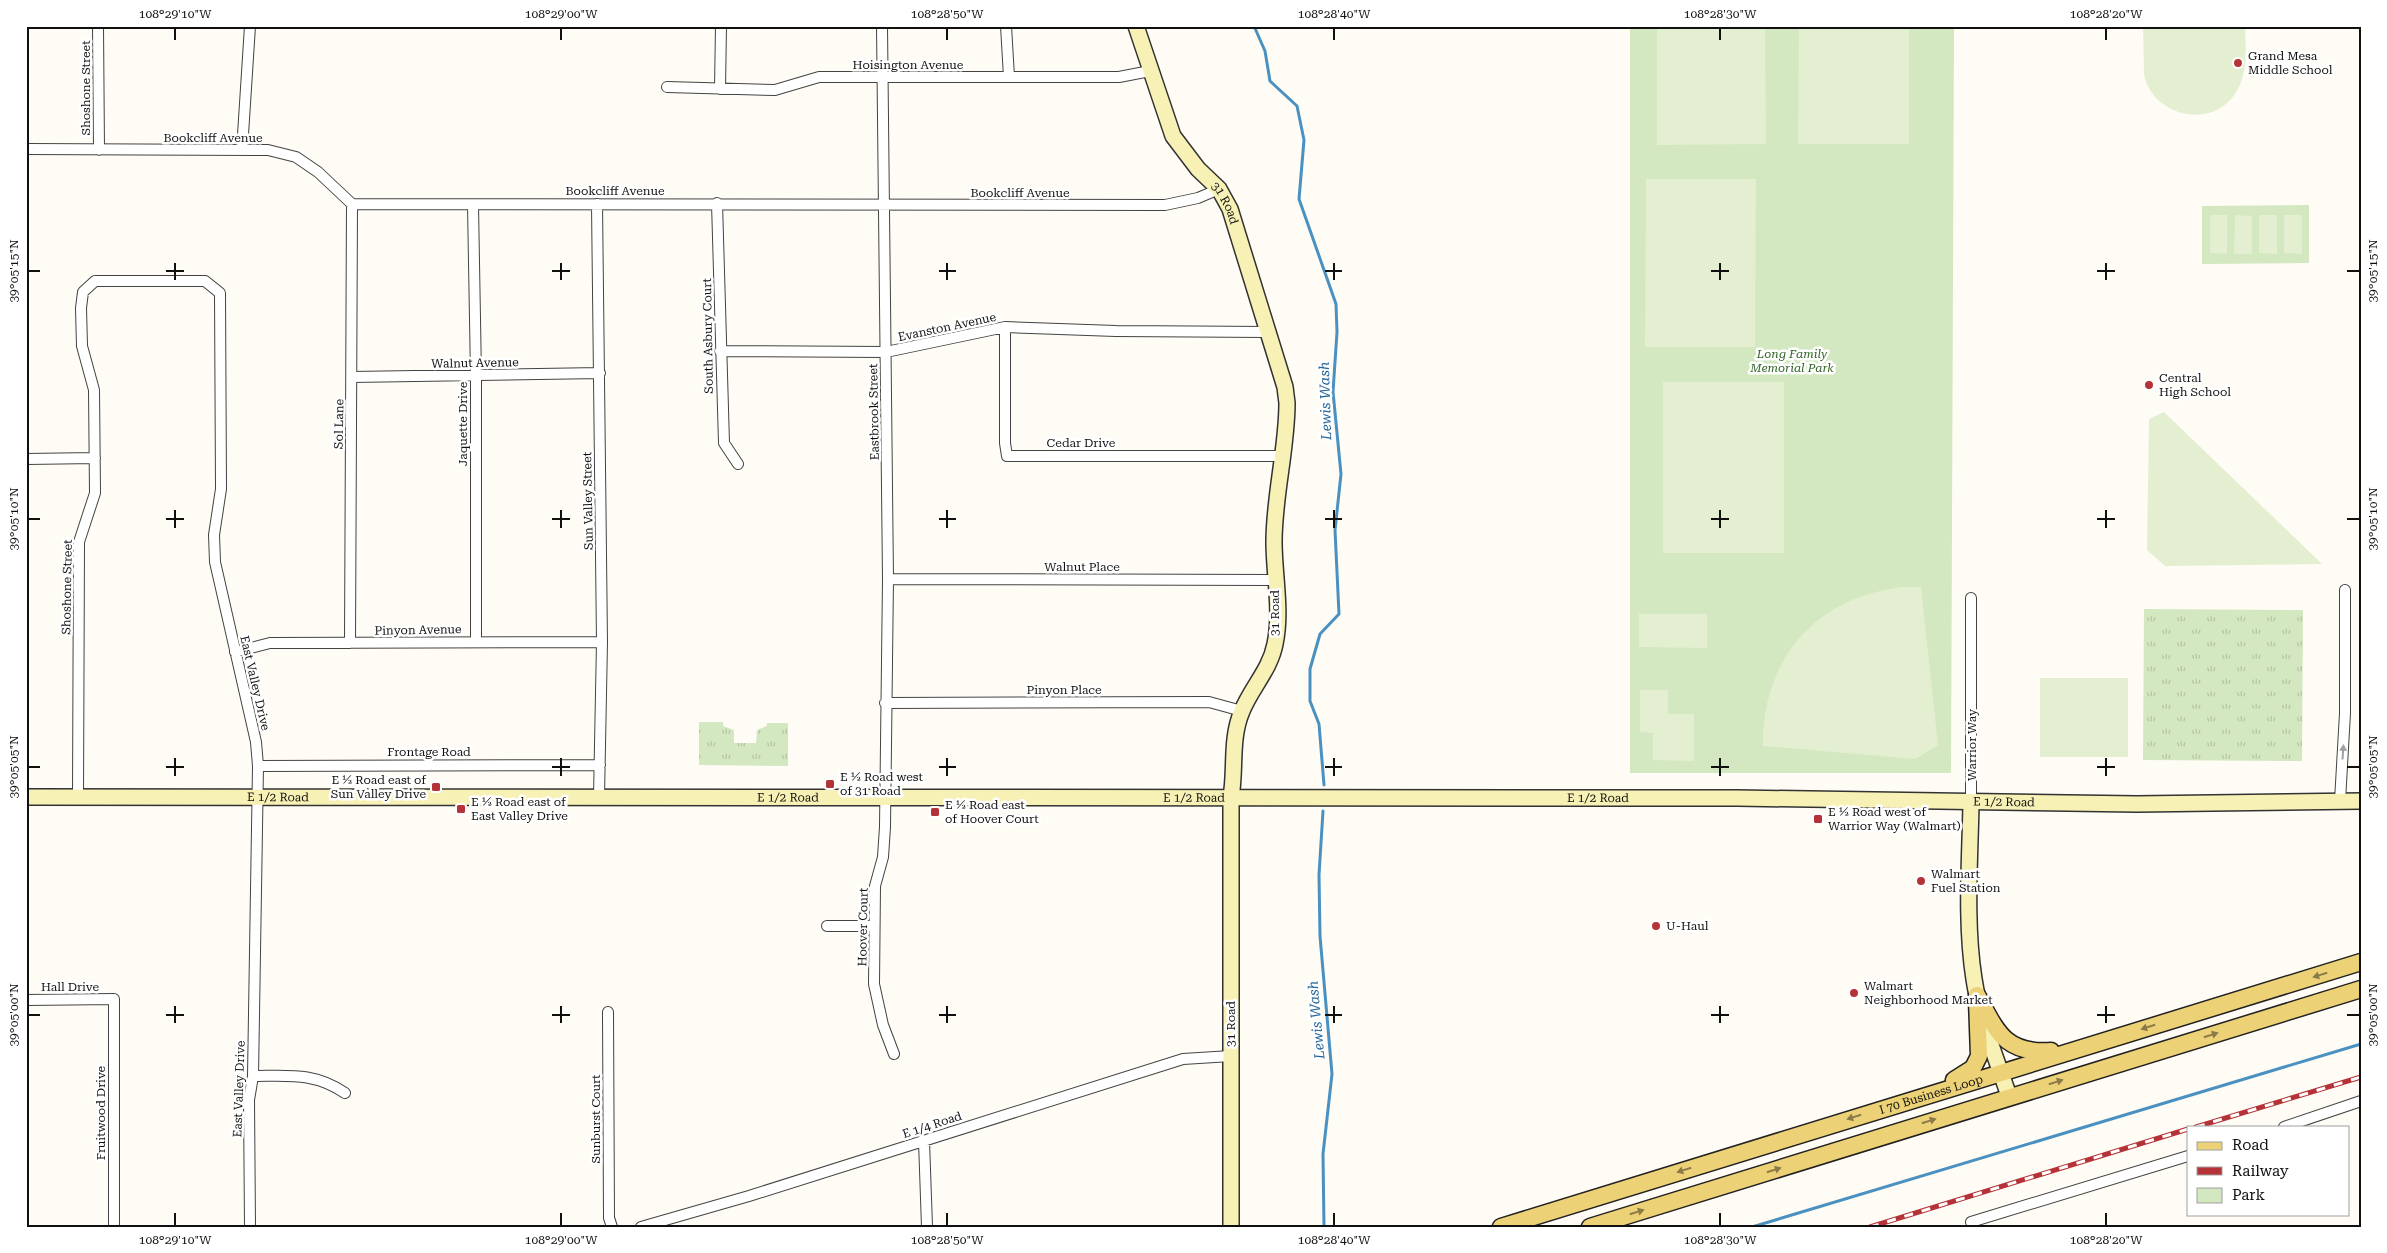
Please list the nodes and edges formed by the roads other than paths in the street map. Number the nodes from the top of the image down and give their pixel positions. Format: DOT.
graph roads {
  1 [pos="98,26"];
  2 [pos="250,26"];
  3 [pos="721,26"];
  4 [pos="882,26"];
  5 [pos="1006,26"];
  6 [pos="1136,26"];
  7 [pos="1150,71"];
  8 [pos="1009,77"];
  9 [pos="882,78"];
  10 [pos="667,87"];
  11 [pos="720,89"];
  12 [pos="26,149"];
  13 [pos="99,150"];
  14 [pos="242,150"];
  15 [pos="1219,189"];
  16 [pos="717,203"];
  17 [pos="352,204"];
  18 [pos="597,204"];
  19 [pos="473,206"];
  20 [pos="884,206"];
  21 [pos="83,292"];
  22 [pos="1005,327"];
  23 [pos="1268,332"];
  24 [pos="720,351"];
  25 [pos="886,352"];
  26 [pos="600,373"];
  27 [pos="476,376"];
  28 [pos="352,378"];
  29 [pos="1283,456"];
  30 [pos="95,458"];
  31 [pos="26,459"];
  32 [pos="738,464"];
  33 [pos="888,579"];
  34 [pos="1275,580"];
  35 [pos="2344,590"];
  36 [pos="1971,598"];
  37 [pos="476,642"];
  38 [pos="602,642"];
  39 [pos="350,643"];
  40 [pos="235,652"];
  41 [pos="885,703"];
  42 [pos="1242,711"];
  43 [pos="600,765"];
  44 [pos="258,766"];
  45 [pos="26,797"];
  46 [pos="78,797"];
  47 [pos="258,797"];
  48 [pos="598,797"];
  49 [pos="1231,797"];
  50 [pos="885,798"];
  51 [pos="2340,801"];
  52 [pos="2361,801"];
  53 [pos="1971,803"];
  54 [pos="827,926"];
  55 [pos="874,926"];
  56 [pos="2361,962"];
  57 [pos="2361,989"];
  58 [pos="1977,995"];
  59 [pos="114,999"];
  60 [pos="26,1000"];
  61 [pos="608,1012"];
  62 [pos="2115,1037"];
  63 [pos="894,1054"];
  64 [pos="1231,1056"];
  65 [pos="2001,1072"];
  66 [pos="253,1076"];
  67 [pos="346,1093"];
  68 [pos="2009,1096"];
  69 [pos="2361,1101"];
  70 [pos="1892,1105"];
  71 [pos="2287,1126"];
  72 [pos="924,1141"];
  73 [pos="2187,1156"];
  74 [pos="1971,1222"];
  75 [pos="114,1227"];
  76 [pos="250,1227"];
  77 [pos="612,1227"];
  78 [pos="641,1227"];
  79 [pos="927,1227"];
  80 [pos="1231,1227"];
  81 [pos="1501,1227"];
  82 [pos="1590,1227"];
  1 -- 13 [label="street, Shoshone Street"];
  2 -- 14 [label="street"];
  3 -- 11 [label="street"];
  4 -- 9 [label="street, Eastbrook Street"];
  5 -- 8 [label="street"];
  6 -- 7 [label="main road, 31 Road"];
  7 -- 8 [label="street, Hoisington Avenue"];
  7 -- 15 [label="main road, 31 Road"];
  8 -- 9 [label="street, Hoisington Avenue"];
  9 -- 11 [label="street, Hoisington Avenue"];
  9 -- 20 [label="street, Eastbrook Street"];
  10 -- 11 [label="street, Hoisington Avenue"];
  12 -- 13 [label="street, Bookcliff Avenue"];
  13 -- 14 [label="street, Bookcliff Avenue"];
  14 -- 17 [label="street, Bookcliff Avenue"];
  15 -- 20 [label="street, Bookcliff Avenue"];
  15 -- 23 [label="main road, 31 Road"];
  16 -- 18 [label="street, Bookcliff Avenue"];
  16 -- 20 [label="street, Bookcliff Avenue"];
  16 -- 24 [label="street, South Asbury Court"];
  17 -- 19 [label="street, Bookcliff Avenue"];
  17 -- 28 [label="street, Sol Lane"];
  18 -- 19 [label="street, Bookcliff Avenue"];
  18 -- 26 [label="street, Sun Valley Street"];
  19 -- 27 [label="street, Jaquette Drive"];
  20 -- 25 [label="street, Eastbrook Street"];
  21 -- 30 [label="street, Shoshone Street"];
  21 -- 40 [label="street, East Valley Drive"];
  22 -- 23 [label="street, Evanston Avenue"];
  22 -- 25 [label="street, Evanston Avenue"];
  22 -- 29 [label="street, Cedar Drive"];
  23 -- 29 [label="main road, 31 Road"];
  24 -- 25 [label="street, Evanston Avenue"];
  24 -- 32 [label="street, South Asbury Court"];
  25 -- 33 [label="street, Eastbrook Street"];
  26 -- 27 [label="street, Walnut Avenue"];
  26 -- 38 [label="street, Sun Valley Street"];
  27 -- 28 [label="street, Walnut Avenue"];
  27 -- 37 [label="street, Jaquette Drive"];
  28 -- 39 [label="street, Sol Lane"];
  29 -- 34 [label="main road, 31 Road"];
  30 -- 31 [label="street"];
  30 -- 46 [label="street, Shoshone Street"];
  33 -- 34 [label="street, Walnut Place"];
  33 -- 41 [label="street, Eastbrook Street"];
  34 -- 42 [label="main road, 31 Road"];
  51 -- 35 [label="street, one-way"];
  36 -- 53 [label="street, Warrior Way"];
  37 -- 38 [label="street, Pinyon Avenue"];
  37 -- 39 [label="street, Pinyon Avenue"];
  38 -- 43 [label="street, Sun Valley Street"];
  39 -- 40 [label="street, Pinyon Avenue"];
  40 -- 44 [label="street, East Valley Drive"];
  41 -- 42 [label="street, Pinyon Place"];
  41 -- 50 [label="street, Eastbrook Street"];
  42 -- 49 [label="main road, 31 Road"];
  43 -- 44 [label="street, Frontage Road"];
  43 -- 48 [label="street, Sun Valley Street"];
  44 -- 47 [label="street, East Valley Drive"];
  45 -- 46 [label="main road, E 1/2 Road"];
  46 -- 47 [label="main road, E 1/2 Road"];
  47 -- 48 [label="main road, E 1/2 Road"];
  47 -- 66 [label="street, East Valley Drive"];
  48 -- 50 [label="main road, E 1/2 Road"];
  49 -- 50 [label="main road, E 1/2 Road"];
  49 -- 53 [label="main road, E 1/2 Road"];
  49 -- 64 [label="main road, 31 Road"];
  50 -- 55 [label="street, Hoover Court"];
  51 -- 52 [label="main road, E 1/2 Road"];
  51 -- 53 [label="main road, E 1/2 Road"];
  53 -- 58 [label="main road, Warrior Way"];
  54 -- 55 [label="street"];
  55 -- 63 [label="street, Hoover Court"];
  56 -- 62 [label="main road, I 70 Business Loop, one-way"];
  68 -- 57 [label="main road, one-way"];
  58 -- 62 [label="main road"];
  58 -- 65 [label="main road, Warrior Way"];
  58 -- 70 [label="main road"];
  59 -- 60 [label="street, Hall Drive"];
  59 -- 75 [label="street, Fruitwood Drive"];
  61 -- 77 [label="street, Sunburst Court"];
  62 -- 65 [label="main road, I 70 Business Loop"];
  64 -- 72 [label="street, E 1/4 Road"];
  64 -- 80 [label="main road, 31 Road"];
  65 -- 68 [label="main road, Warrior Way"];
  65 -- 70 [label="main road, I 70 Business Loop"];
  66 -- 67 [label="street"];
  66 -- 76 [label="street, East Valley Drive"];
  82 -- 68 [label="main road, one-way"];
  69 -- 71 [label="street"];
  70 -- 81 [label="main road, I 70 Business Loop, one-way"];
  72 -- 78 [label="street, E 1/4 Road"];
  72 -- 79 [label="street"];
  73 -- 74 [label="street"];
}
